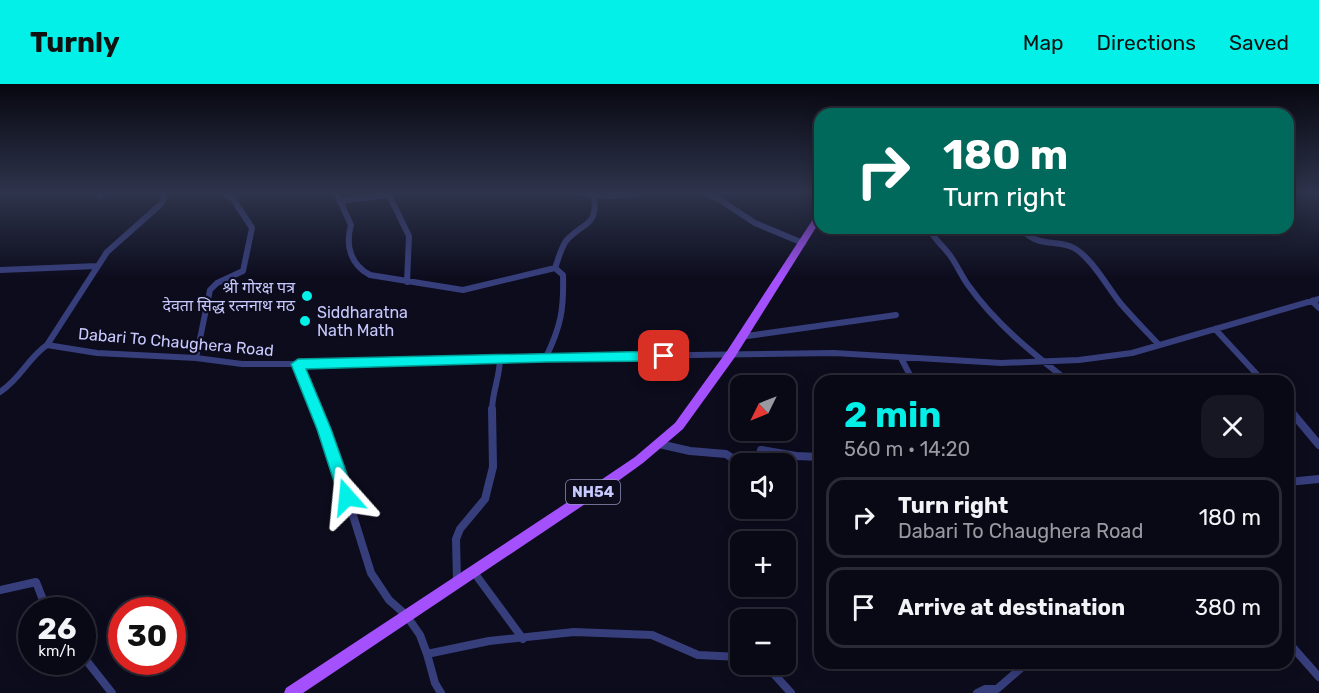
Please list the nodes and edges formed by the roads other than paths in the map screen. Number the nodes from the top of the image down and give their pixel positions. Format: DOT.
graph roads {
  1 [pos="142,220"];
  2 [pos="247,220"];
  3 [pos="349,220"];
  4 [pos="402,220"];
  5 [pos="590,220"];
  6 [pos="751,220"];
  7 [pos="814,225"];
  8 [pos="932,234"];
  9 [pos="1025,234"];
  10 [pos="803,243"];
  11 [pos="97,266"];
  12 [pos="555,268"];
  13 [pos="0,270"];
  14 [pos="407,282"];
  15 [pos="1316,300"];
  16 [pos="1319,308"];
  17 [pos="896,315"];
  18 [pos="1215,329"];
  19 [pos="740,337"];
  20 [pos="47,345"];
  21 [pos="1159,345"];
  22 [pos="731,354"];
  23 [pos="546,357"];
  24 [pos="196,358"];
  25 [pos="500,358"];
  26 [pos="901,358"];
  27 [pos="1040,361"];
  28 [pos="298,364"];
  29 [pos="910,375"];
  30 [pos="1060,375"];
  31 [pos="1257,375"];
  32 [pos="0,392"];
  33 [pos="1294,415"];
  34 [pos="658,444"];
  35 [pos="1319,445"];
  36 [pos="760,453"];
  37 [pos="778,453"];
  38 [pos="796,456"];
  39 [pos="730,457"];
  40 [pos="814,457"];
  41 [pos="1319,479"];
  42 [pos="1294,481"];
  43 [pos="473,571"];
  44 [pos="457,581"];
  45 [pos="0,590"];
  46 [pos="42,597"];
  47 [pos="406,615"];
  48 [pos="523,639"];
  49 [pos="1294,649"];
  50 [pos="427,654"];
  51 [pos="730,656"];
  52 [pos="1020,669"];
  53 [pos="96,673"];
  54 [pos="775,675"];
  55 [pos="1319,677"];
  56 [pos="112,693"];
  57 [pos="291,693"];
  58 [pos="441,693"];
  59 [pos="791,693"];
  60 [pos="978,693"];
  1 -- 11 [label="street"];
  2 -- 24 [label="street"];
  3 -- 14 [label="street"];
  4 -- 14 [label="street"];
  5 -- 12 [label="street"];
  6 -- 10 [label="street"];
  7 -- 10 [label="main road, NH54"];
  8 -- 27 [label="street"];
  9 -- 21 [label="street"];
  10 -- 19 [label="main road, NH54"];
  11 -- 13 [label="street"];
  11 -- 20 [label="street"];
  12 -- 14 [label="street"];
  12 -- 23 [label="street"];
  15 -- 16 [label="street"];
  15 -- 18 [label="street, Dabari To Chaughera Road"];
  17 -- 19 [label="street"];
  18 -- 21 [label="street, Dabari To Chaughera Road"];
  18 -- 31 [label="street"];
  19 -- 22 [label="main road, NH54"];
  20 -- 24 [label="street, Dabari To Chaughera Road"];
  20 -- 32 [label="street"];
  21 -- 27 [label="street, Dabari To Chaughera Road"];
  22 -- 23 [label="street, Dabari To Chaughera Road"];
  22 -- 26 [label="street, Dabari To Chaughera Road"];
  22 -- 34 [label="main road, NH54"];
  23 -- 25 [label="street, Dabari To Chaughera Road"];
  24 -- 28 [label="street, Dabari To Chaughera Road"];
  25 -- 28 [label="street, Dabari To Chaughera Road"];
  25 -- 44 [label="street"];
  26 -- 27 [label="street, Dabari To Chaughera Road"];
  26 -- 29 [label="street"];
  27 -- 30 [label="street"];
  28 -- 47 [label="street"];
  33 -- 35 [label="street"];
  34 -- 39 [label="street"];
  34 -- 43 [label="main road, NH54"];
  36 -- 37 [label="street"];
  38 -- 40 [label="street"];
  41 -- 42 [label="street"];
  43 -- 44 [label="main road, NH54"];
  43 -- 48 [label="street"];
  44 -- 47 [label="main road, NH54"];
  45 -- 46 [label="street"];
  47 -- 50 [label="street"];
  47 -- 57 [label="main road, NH54"];
  48 -- 50 [label="street"];
  48 -- 51 [label="street"];
  49 -- 55 [label="street"];
  50 -- 58 [label="street"];
  52 -- 60 [label="street"];
  53 -- 56 [label="street"];
  54 -- 59 [label="street"];
}
